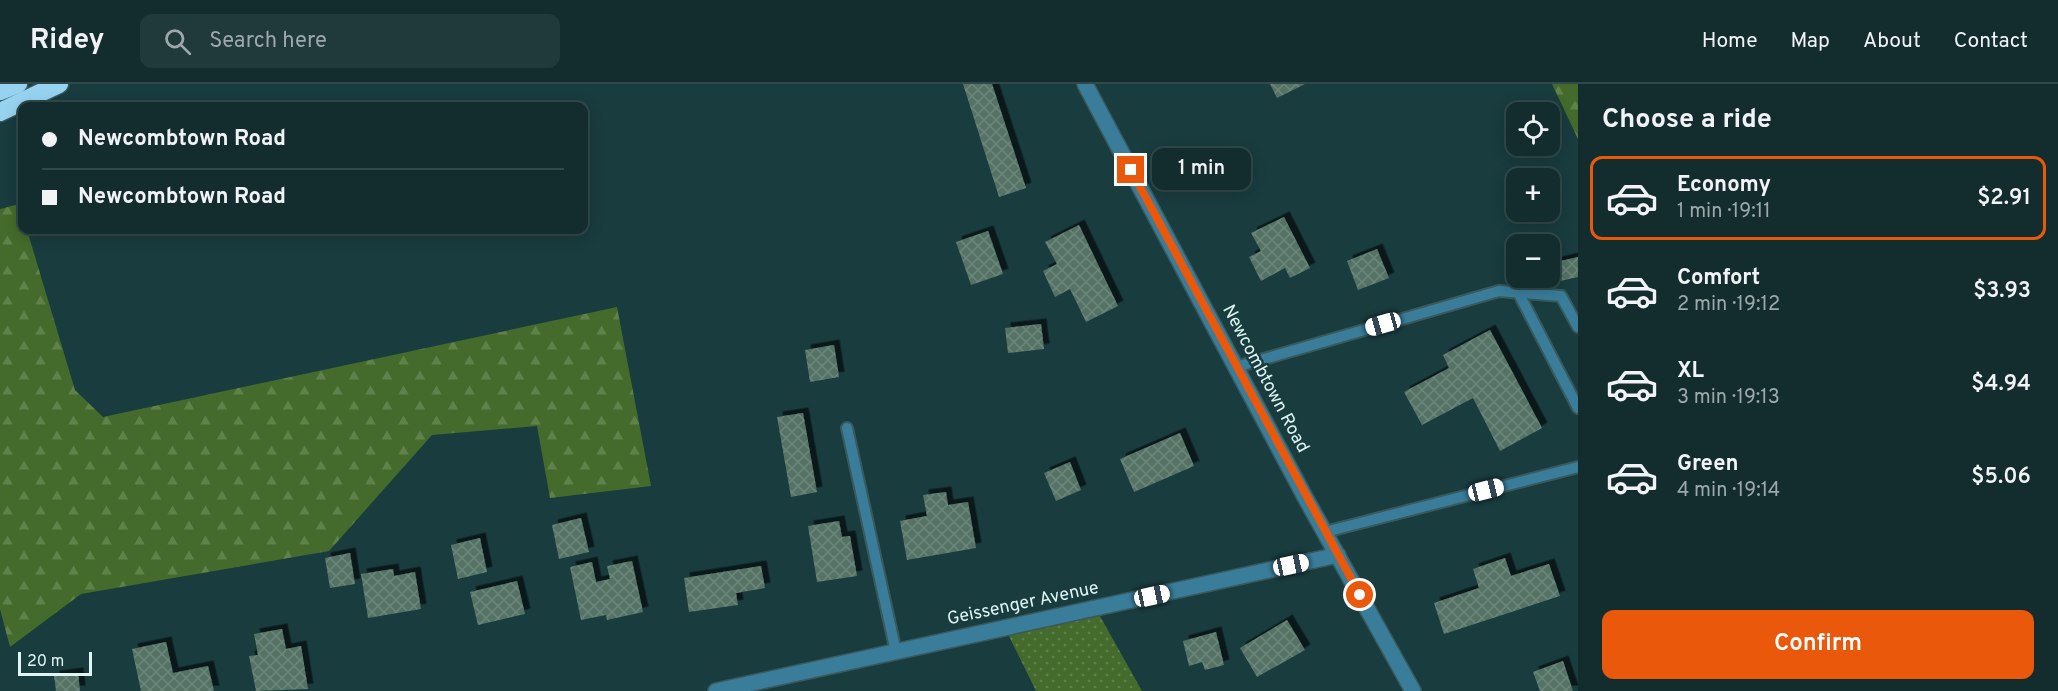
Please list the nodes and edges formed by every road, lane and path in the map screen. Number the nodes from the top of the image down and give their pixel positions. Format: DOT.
graph roads {
  1 [pos="18,84"];
  2 [pos="59,84"];
  3 [pos="1085,84"];
  4 [pos="0,91"];
  5 [pos="21,102"];
  6 [pos="18,103"];
  7 [pos="0,112"];
  8 [pos="1518,292"];
  9 [pos="1578,327"];
  10 [pos="1236,368"];
  11 [pos="1578,408"];
  12 [pos="847,428"];
  13 [pos="1578,467"];
  14 [pos="1325,531"];
  15 [pos="1338,555"];
  16 [pos="896,652"];
  17 [pos="716,691"];
  18 [pos="1413,691"];
  1 -- 4 [label="highway"];
  2 -- 5 [label="highway"];
  3 -- 10 [label="street, Newcombtown Road"];
  6 -- 7 [label="highway"];
  8 -- 9 [label="lane"];
  8 -- 10 [label="lane"];
  8 -- 11 [label="lane"];
  10 -- 14 [label="street, Newcombtown Road"];
  12 -- 16 [label="lane"];
  13 -- 14 [label="lane"];
  14 -- 15 [label="street, Newcombtown Road"];
  15 -- 16 [label="street, Geissenger Avenue"];
  15 -- 18 [label="street, Newcombtown Road"];
  16 -- 17 [label="street, Geissenger Avenue"];
}
